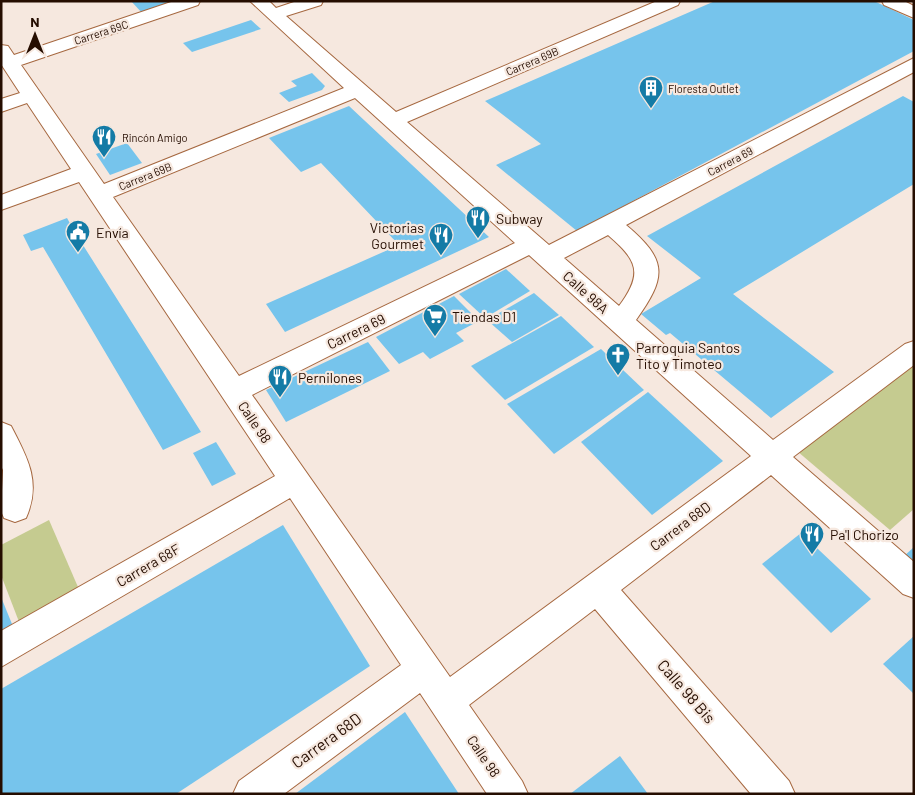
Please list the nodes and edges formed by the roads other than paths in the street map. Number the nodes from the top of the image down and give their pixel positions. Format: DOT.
graph roads {
  1 [pos="192,1"];
  2 [pos="315,1"];
  3 [pos="672,1"];
  4 [pos="890,1"];
  5 [pos="266,8"];
  6 [pos="914,13"];
  7 [pos="6,56"];
  8 [pos="914,64"];
  9 [pos="358,90"];
  10 [pos="32,95"];
  11 [pos="1,106"];
  12 [pos="392,121"];
  13 [pos="85,172"];
  14 [pos="100,194"];
  15 [pos="1,203"];
  16 [pos="610,224"];
  17 [pos="539,250"];
  18 [pos="620,323"];
  19 [pos="914,351"];
  20 [pos="234,391"];
  21 [pos="1,434"];
  22 [pos="772,457"];
  23 [pos="295,480"];
  24 [pos="16,508"];
  25 [pos="914,583"];
  26 [pos="598,588"];
  27 [pos="1,650"];
  28 [pos="424,669"];
  29 [pos="446,701"];
  30 [pos="252,794"];
  31 [pos="509,794"];
  32 [pos="776,794"];
  1 -- 7 [label="street, Carrera 69C"];
  2 -- 5 [label="street"];
  3 -- 12 [label="street, Carrera 69B"];
  4 -- 6 [label="street"];
  5 -- 9 [label="street, Calle 98A"];
  7 -- 10 [label="street, Calle 98"];
  8 -- 16 [label="street, Carrera 69"];
  9 -- 12 [label="street, Calle 98A"];
  9 -- 14 [label="street, Carrera 69B"];
  10 -- 11 [label="street"];
  10 -- 13 [label="street, Calle 98"];
  12 -- 17 [label="street, Calle 98A"];
  13 -- 14 [label="street, Calle 98"];
  13 -- 15 [label="street"];
  14 -- 20 [label="street, Calle 98"];
  16 -- 17 [label="street, Carrera 69"];
  16 -- 18 [label="street"];
  17 -- 18 [label="street, Calle 98A"];
  17 -- 20 [label="street, Carrera 69"];
  18 -- 22 [label="street, Calle 98A"];
  19 -- 22 [label="street, Carrera 68D"];
  20 -- 23 [label="street, Calle 98"];
  21 -- 24 [label="street"];
  22 -- 25 [label="street, Calle 98A"];
  22 -- 26 [label="street, Carrera 68D"];
  23 -- 27 [label="street, Carrera 68F"];
  23 -- 28 [label="street, Calle 98"];
  26 -- 29 [label="street, Carrera 68D"];
  26 -- 32 [label="street, Calle 98 Bis"];
  28 -- 29 [label="street, Calle 98"];
  28 -- 30 [label="street, Carrera 68D"];
  29 -- 31 [label="street, Calle 98"];
}
